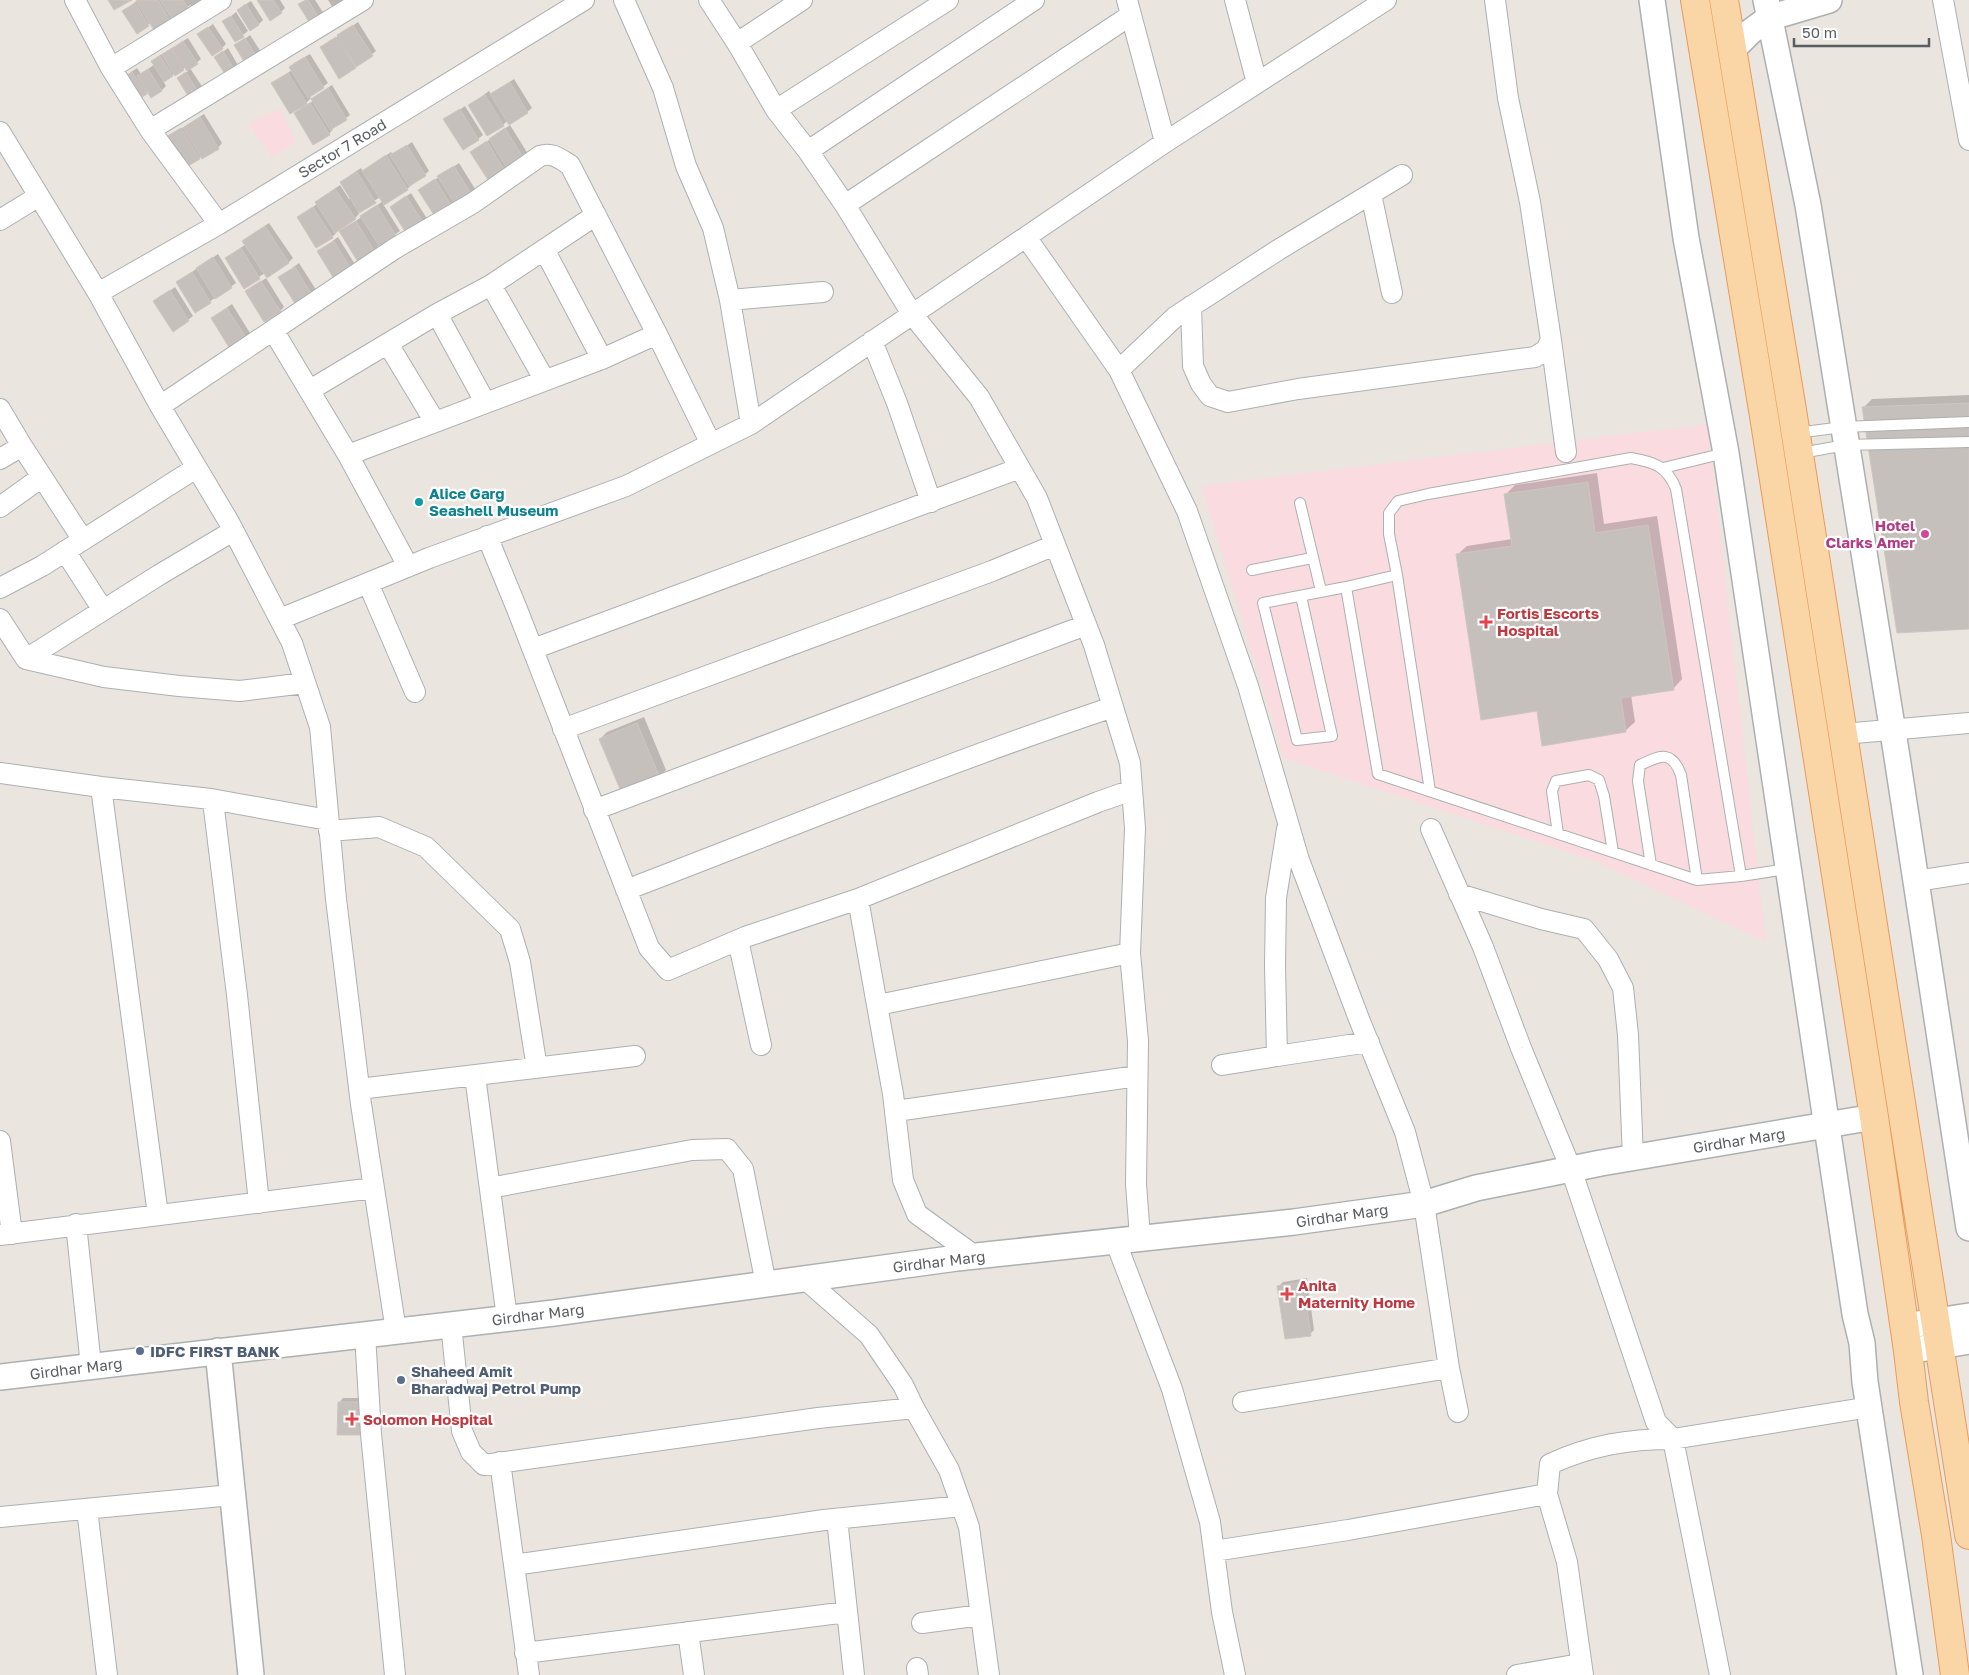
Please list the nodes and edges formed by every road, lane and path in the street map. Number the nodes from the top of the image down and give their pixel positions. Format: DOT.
graph roads {
  1 [pos="75,0"];
  2 [pos="221,0"];
  3 [pos="363,0"];
  4 [pos="584,0"];
  5 [pos="624,0"];
  6 [pos="709,0"];
  7 [pos="802,0"];
  8 [pos="948,0"];
  9 [pos="1034,0"];
  10 [pos="1235,0"];
  11 [pos="1386,0"];
  12 [pos="1495,0"];
  13 [pos="1652,0"];
  14 [pos="1694,0"];
  15 [pos="1724,0"];
  16 [pos="1829,0"];
  17 [pos="1943,0"];
  18 [pos="1129,7"];
  19 [pos="1767,9"];
  20 [pos="737,43"];
  21 [pos="1732,50"];
  22 [pos="111,68"];
  23 [pos="1257,83"];
  24 [pos="776,110"];
  25 [pos="150,130"];
  26 [pos="0,132"];
  27 [pos="1969,140"];
  28 [pos="1166,142"];
  29 [pos="808,151"];
  30 [pos="1402,175"];
  31 [pos="1371,194"];
  32 [pos="39,196"];
  33 [pos="845,205"];
  34 [pos="596,215"];
  35 [pos="0,220"];
  36 [pos="219,224"];
  37 [pos="1026,237"];
  38 [pos="545,251"];
  39 [pos="491,285"];
  40 [pos="823,292"];
  41 [pos="98,293"];
  42 [pos="1392,293"];
  43 [pos="730,300"];
  44 [pos="1191,306"];
  45 [pos="437,314"];
  46 [pos="912,314"];
  47 [pos="273,330"];
  48 [pos="657,334"];
  49 [pos="1551,340"];
  50 [pos="872,341"];
  51 [pos="388,344"];
  52 [pos="602,359"];
  53 [pos="1119,370"];
  54 [pos="544,379"];
  55 [pos="310,390"];
  56 [pos="485,402"];
  57 [pos="160,406"];
  58 [pos="0,409"];
  59 [pos="435,422"];
  60 [pos="1969,422"];
  61 [pos="752,424"];
  62 [pos="1845,436"];
  63 [pos="1969,442"];
  64 [pos="1797,443"];
  65 [pos="710,444"];
  66 [pos="22,446"];
  67 [pos="1566,452"];
  68 [pos="1726,453"];
  69 [pos="348,455"];
  70 [pos="0,459"];
  71 [pos="196,468"];
  72 [pos="1020,468"];
  73 [pos="1663,468"];
  74 [pos="42,476"];
  75 [pos="931,502"];
  76 [pos="1300,503"];
  77 [pos="0,508"];
  78 [pos="234,531"];
  79 [pos="487,536"];
  80 [pos="83,540"];
  81 [pos="1055,545"];
  82 [pos="66,551"];
  83 [pos="1312,558"];
  84 [pos="408,566"];
  85 [pos="1252,570"];
  86 [pos="1397,576"];
  87 [pos="368,583"];
  88 [pos="1346,587"];
  89 [pos="0,588"];
  90 [pos="1321,590"];
  91 [pos="1301,596"];
  92 [pos="103,610"];
  93 [pos="0,619"];
  94 [pos="280,619"];
  95 [pos="1086,625"];
  96 [pos="533,649"];
  97 [pos="26,659"];
  98 [pos="305,683"];
  99 [pos="415,692"];
  100 [pos="1112,706"];
  101 [pos="1969,723"];
  102 [pos="563,729"];
  103 [pos="1892,730"];
  104 [pos="1842,734"];
  105 [pos="0,773"];
  106 [pos="101,787"];
  107 [pos="1132,790"];
  108 [pos="1430,791"];
  109 [pos="213,801"];
  110 [pos="594,810"];
  111 [pos="1288,823"];
  112 [pos="329,825"];
  113 [pos="1431,829"];
  114 [pos="1558,834"];
  115 [pos="1613,852"];
  116 [pos="1651,865"];
  117 [pos="1787,869"];
  118 [pos="1969,873"];
  119 [pos="1741,876"];
  120 [pos="1697,880"];
  121 [pos="1916,881"];
  122 [pos="626,890"];
  123 [pos="1460,894"];
  124 [pos="858,899"];
  125 [pos="738,940"];
  126 [pos="1130,952"];
  127 [pos="878,1006"];
  128 [pos="1368,1042"];
  129 [pos="760,1045"];
  130 [pos="635,1056"];
  131 [pos="1277,1056"];
  132 [pos="1222,1065"];
  133 [pos="537,1068"];
  134 [pos="475,1076"];
  135 [pos="1138,1076"];
  136 [pos="359,1089"];
  137 [pos="896,1111"];
  138 [pos="1874,1117"];
  139 [pos="1828,1125"];
  140 [pos="0,1142"];
  141 [pos="1632,1158"];
  142 [pos="1571,1169"];
  143 [pos="374,1188"];
  144 [pos="490,1188"];
  145 [pos="259,1203"];
  146 [pos="1424,1204"];
  147 [pos="158,1215"];
  148 [pos="76,1224"];
  149 [pos="1969,1228"];
  150 [pos="6,1235"];
  151 [pos="1140,1237"];
  152 [pos="1115,1240"];
  153 [pos="966,1257"];
  154 [pos="816,1278"];
  155 [pos="766,1284"];
  156 [pos="1966,1316"];
  157 [pos="507,1318"];
  158 [pos="451,1324"];
  159 [pos="396,1331"];
  160 [pos="1938,1333"];
  161 [pos="365,1334"];
  162 [pos="1906,1338"];
  163 [pos="1968,1345"];
  164 [pos="218,1351"];
  165 [pos="91,1366"];
  166 [pos="1449,1368"];
  167 [pos="0,1377"];
  168 [pos="1243,1402"];
  169 [pos="1870,1407"];
  170 [pos="914,1408"];
  171 [pos="1458,1412"];
  172 [pos="1673,1439"];
  173 [pos="500,1462"];
  174 [pos="1547,1494"];
  175 [pos="232,1496"];
  176 [pos="962,1506"];
  177 [pos="87,1509"];
  178 [pos="0,1517"];
  179 [pos="837,1519"];
  180 [pos="1969,1535"];
  181 [pos="1214,1551"];
  182 [pos="514,1565"];
  183 [pos="847,1612"];
  184 [pos="981,1615"];
  185 [pos="922,1623"];
  186 [pos="688,1632"];
  187 [pos="525,1653"];
  188 [pos="1582,1670"];
  189 [pos="107,1675"];
  190 [pos="251,1675"];
  191 [pos="395,1675"];
  192 [pos="529,1675"];
  193 [pos="694,1675"];
  194 [pos="854,1675"];
  195 [pos="988,1675"];
  196 [pos="1235,1675"];
  197 [pos="1517,1675"];
  198 [pos="1720,1675"];
  199 [pos="1910,1675"];
  200 [pos="1955,1675"];
  1 -- 22 [label="street"];
  2 -- 22 [label="street"];
  3 -- 25 [label="street"];
  4 -- 36 [label="street, Sector 7 Road"];
  5 -- 43 [label="street"];
  6 -- 20 [label="street"];
  7 -- 20 [label="street"];
  8 -- 24 [label="street"];
  9 -- 29 [label="street"];
  10 -- 23 [label="street"];
  11 -- 23 [label="street"];
  12 -- 49 [label="street"];
  13 -- 68 [label="street"];
  14 -- 138 [label="main road"];
  15 -- 21 [label="main road"];
  16 -- 19 [label="street"];
  17 -- 27 [label="street"];
  18 -- 28 [label="street"];
  18 -- 33 [label="street"];
  19 -- 21 [label="street"];
  19 -- 62 [label="street"];
  20 -- 24 [label="street"];
  21 -- 64 [label="main road"];
  22 -- 25 [label="street"];
  23 -- 28 [label="street"];
  24 -- 29 [label="street"];
  25 -- 36 [label="street"];
  26 -- 32 [label="street"];
  28 -- 37 [label="street"];
  29 -- 33 [label="street"];
  30 -- 31 [label="street"];
  31 -- 42 [label="street"];
  31 -- 44 [label="street"];
  32 -- 35 [label="street"];
  32 -- 41 [label="street"];
  33 -- 46 [label="street"];
  34 -- 38 [label="street"];
  34 -- 47 [label="street"];
  34 -- 48 [label="street"];
  36 -- 41 [label="street, Sector 7 Road"];
  37 -- 46 [label="street"];
  37 -- 53 [label="street"];
  38 -- 39 [label="street"];
  38 -- 52 [label="street"];
  39 -- 45 [label="street"];
  39 -- 54 [label="street"];
  40 -- 43 [label="street"];
  41 -- 57 [label="street"];
  43 -- 61 [label="street"];
  44 -- 49 [label="street"];
  44 -- 53 [label="street"];
  45 -- 51 [label="street"];
  45 -- 56 [label="street"];
  46 -- 50 [label="street"];
  46 -- 72 [label="street"];
  47 -- 55 [label="street"];
  47 -- 57 [label="street"];
  48 -- 52 [label="street"];
  48 -- 65 [label="street"];
  49 -- 67 [label="street"];
  50 -- 61 [label="street"];
  50 -- 75 [label="street"];
  51 -- 55 [label="street"];
  51 -- 59 [label="street"];
  52 -- 54 [label="street"];
  53 -- 111 [label="street"];
  54 -- 56 [label="street"];
  55 -- 69 [label="street"];
  56 -- 59 [label="street"];
  57 -- 71 [label="street"];
  58 -- 66 [label="street"];
  59 -- 69 [label="street"];
  60 -- 62 [label="lane"];
  61 -- 65 [label="street"];
  62 -- 63 [label="lane"];
  62 -- 64 [label="lane"];
  62 -- 64 [label="lane"];
  62 -- 103 [label="street"];
  64 -- 104 [label="main road"];
  65 -- 79 [label="street"];
  66 -- 70 [label="street"];
  66 -- 74 [label="street"];
  68 -- 73 [label="lane"];
  68 -- 117 [label="street"];
  69 -- 84 [label="street"];
  71 -- 78 [label="street"];
  71 -- 80 [label="street"];
  72 -- 75 [label="street"];
  72 -- 81 [label="street"];
  73 -- 86 [label="lane"];
  73 -- 119 [label="lane"];
  74 -- 77 [label="street"];
  74 -- 80 [label="street"];
  75 -- 96 [label="street"];
  76 -- 83 [label="lane"];
  78 -- 92 [label="street"];
  78 -- 94 [label="street"];
  79 -- 84 [label="street"];
  79 -- 96 [label="street"];
  80 -- 82 [label="street"];
  81 -- 95 [label="street"];
  81 -- 102 [label="street"];
  82 -- 89 [label="street"];
  82 -- 92 [label="street"];
  83 -- 85 [label="lane"];
  83 -- 90 [label="lane"];
  84 -- 87 [label="street"];
  86 -- 88 [label="lane"];
  86 -- 108 [label="lane"];
  87 -- 94 [label="street"];
  87 -- 99 [label="street"];
  88 -- 90 [label="lane"];
  88 -- 108 [label="lane"];
  90 -- 91 [label="lane"];
  91 -- 91 [label="lane"];
  92 -- 97 [label="street"];
  93 -- 97 [label="street"];
  94 -- 98 [label="street"];
  95 -- 100 [label="street"];
  95 -- 110 [label="street"];
  96 -- 102 [label="street"];
  97 -- 98 [label="street"];
  98 -- 112 [label="street"];
  100 -- 107 [label="street"];
  100 -- 122 [label="street"];
  101 -- 103 [label="street"];
  102 -- 110 [label="street"];
  103 -- 104 [label="street"];
  103 -- 121 [label="street"];
  104 -- 160 [label="main road"];
  105 -- 106 [label="street"];
  106 -- 109 [label="street"];
  106 -- 147 [label="street"];
  107 -- 124 [label="street"];
  107 -- 126 [label="street"];
  108 -- 114 [label="lane"];
  109 -- 112 [label="street"];
  109 -- 145 [label="street"];
  110 -- 122 [label="street"];
  111 -- 128 [label="street"];
  111 -- 131 [label="street"];
  112 -- 133 [label="street"];
  112 -- 136 [label="street"];
  113 -- 123 [label="street"];
  114 -- 115 [label="lane"];
  114 -- 115 [label="lane"];
  115 -- 116 [label="lane"];
  116 -- 120 [label="lane"];
  116 -- 120 [label="lane"];
  117 -- 119 [label="lane"];
  117 -- 139 [label="street"];
  118 -- 121 [label="street"];
  119 -- 120 [label="lane"];
  121 -- 149 [label="street"];
  122 -- 125 [label="street"];
  123 -- 141 [label="street"];
  123 -- 142 [label="street"];
  124 -- 125 [label="street"];
  124 -- 127 [label="street"];
  125 -- 129 [label="street"];
  126 -- 127 [label="street"];
  126 -- 135 [label="street"];
  127 -- 137 [label="street"];
  128 -- 131 [label="street"];
  128 -- 146 [label="street"];
  130 -- 133 [label="street"];
  131 -- 132 [label="street"];
  133 -- 134 [label="street"];
  134 -- 136 [label="street"];
  134 -- 144 [label="street"];
  135 -- 137 [label="street"];
  135 -- 151 [label="street"];
  136 -- 143 [label="street"];
  137 -- 153 [label="street"];
  138 -- 139 [label="street, Girdhar Marg"];
  138 -- 162 [label="main road"];
  139 -- 141 [label="street, Girdhar Marg"];
  139 -- 169 [label="street"];
  140 -- 150 [label="street"];
  141 -- 142 [label="street, Girdhar Marg"];
  142 -- 146 [label="street, Girdhar Marg"];
  142 -- 172 [label="street"];
  143 -- 145 [label="street"];
  143 -- 159 [label="street"];
  144 -- 155 [label="street"];
  144 -- 157 [label="street"];
  145 -- 147 [label="street"];
  146 -- 151 [label="street, Girdhar Marg"];
  146 -- 166 [label="street"];
  147 -- 148 [label="street"];
  148 -- 150 [label="street"];
  148 -- 165 [label="street"];
  151 -- 152 [label="street, Girdhar Marg"];
  152 -- 153 [label="street, Girdhar Marg"];
  152 -- 181 [label="street"];
  153 -- 154 [label="street, Girdhar Marg"];
  154 -- 155 [label="street, Girdhar Marg"];
  154 -- 170 [label="street"];
  155 -- 157 [label="street, Girdhar Marg"];
  156 -- 160 [label="street"];
  156 -- 163 [label="street"];
  157 -- 158 [label="street, Girdhar Marg"];
  158 -- 159 [label="street, Girdhar Marg"];
  158 -- 173 [label="street"];
  159 -- 161 [label="street, Girdhar Marg"];
  160 -- 162 [label="street"];
  160 -- 163 [label="street"];
  160 -- 180 [label="main road"];
  161 -- 164 [label="street, Girdhar Marg"];
  161 -- 191 [label="street"];
  162 -- 200 [label="main road"];
  164 -- 165 [label="street, Girdhar Marg"];
  164 -- 175 [label="street"];
  165 -- 167 [label="street, Girdhar Marg"];
  166 -- 168 [label="street"];
  166 -- 171 [label="street"];
  169 -- 172 [label="street"];
  169 -- 199 [label="street"];
  170 -- 173 [label="street"];
  170 -- 176 [label="street"];
  172 -- 174 [label="street"];
  172 -- 198 [label="street"];
  173 -- 182 [label="street"];
  174 -- 181 [label="street"];
  174 -- 188 [label="street"];
  175 -- 177 [label="street"];
  175 -- 190 [label="street"];
  176 -- 179 [label="street"];
  176 -- 184 [label="street"];
  177 -- 178 [label="street"];
  177 -- 189 [label="street"];
  179 -- 182 [label="street"];
  179 -- 183 [label="street"];
  181 -- 196 [label="street"];
  182 -- 187 [label="street"];
  183 -- 186 [label="street"];
  183 -- 194 [label="street"];
  184 -- 185 [label="street"];
  184 -- 195 [label="street"];
  186 -- 187 [label="street"];
  186 -- 193 [label="street"];
  187 -- 192 [label="street"];
  188 -- 197 [label="street"];
}
